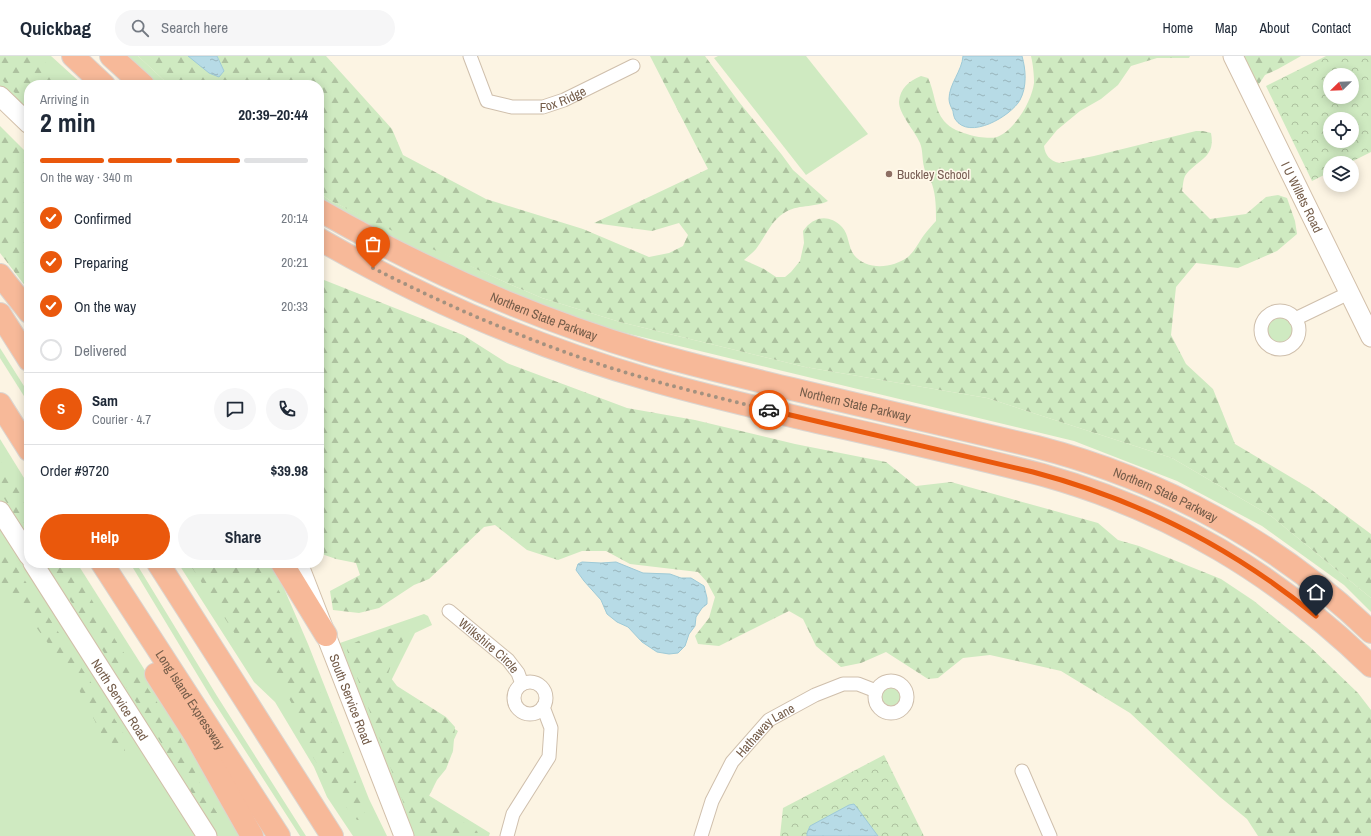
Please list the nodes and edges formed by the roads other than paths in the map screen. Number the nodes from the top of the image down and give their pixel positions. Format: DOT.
graph roads {
  1 [pos="74,56"];
  2 [pos="111,56"];
  3 [pos="470,56"];
  4 [pos="1233,56"];
  5 [pos="633,66"];
  6 [pos="99,80"];
  7 [pos="137,80"];
  8 [pos="0,96"];
  9 [pos="24,119"];
  10 [pos="324,213"];
  11 [pos="324,242"];
  12 [pos="0,275"];
  13 [pos="1349,293"];
  14 [pos="24,306"];
  15 [pos="0,314"];
  16 [pos="1296,319"];
  17 [pos="1371,337"];
  18 [pos="24,352"];
  19 [pos="0,404"];
  20 [pos="24,442"];
  21 [pos="0,511"];
  22 [pos="24,548"];
  23 [pos="36,568"];
  24 [pos="89,568"];
  25 [pos="105,568"];
  26 [pos="161,568"];
  27 [pos="285,568"];
  28 [pos="300,568"];
  29 [pos="449,611"];
  30 [pos="1371,632"];
  31 [pos="326,635"];
  32 [pos="1371,666"];
  33 [pos="522,684"];
  34 [pos="876,691"];
  35 [pos="543,707"];
  36 [pos="1022,771"];
  37 [pos="207,836"];
  38 [pos="252,836"];
  39 [pos="279,836"];
  40 [pos="332,836"];
  41 [pos="404,836"];
  42 [pos="507,836"];
  43 [pos="701,836"];
  44 [pos="1050,836"];
  1 -- 6 [label="highway"];
  2 -- 7 [label="highway"];
  3 -- 5 [label="street, Fox Ridge"];
  4 -- 13 [label="main road, I U Willets Road"];
  8 -- 9 [label="main road"];
  10 -- 30 [label="highway, Northern State Parkway"];
  11 -- 32 [label="highway, Northern State Parkway"];
  12 -- 14 [label="highway"];
  13 -- 16 [label="street"];
  13 -- 17 [label="main road, I U Willets Road"];
  15 -- 18 [label="highway"];
  19 -- 20 [label="highway"];
  21 -- 22 [label="main road"];
  23 -- 37 [label="main road, North Service Road"];
  24 -- 38 [label="highway"];
  25 -- 39 [label="highway, Long Island Expressway"];
  26 -- 40 [label="highway"];
  27 -- 31 [label="highway"];
  28 -- 31 [label="main road, South Service Road"];
  29 -- 33 [label="street, Wilkshire Circle"];
  31 -- 41 [label="main road, South Service Road"];
  33 -- 35 [label="street, Wilkshire Circle"];
  33 -- 35 [label="street, Wilkshire Circle"];
  34 -- 43 [label="street, Hathaway Lane"];
  35 -- 42 [label="street, Wilkshire Circle"];
  36 -- 44 [label="street"];
}
